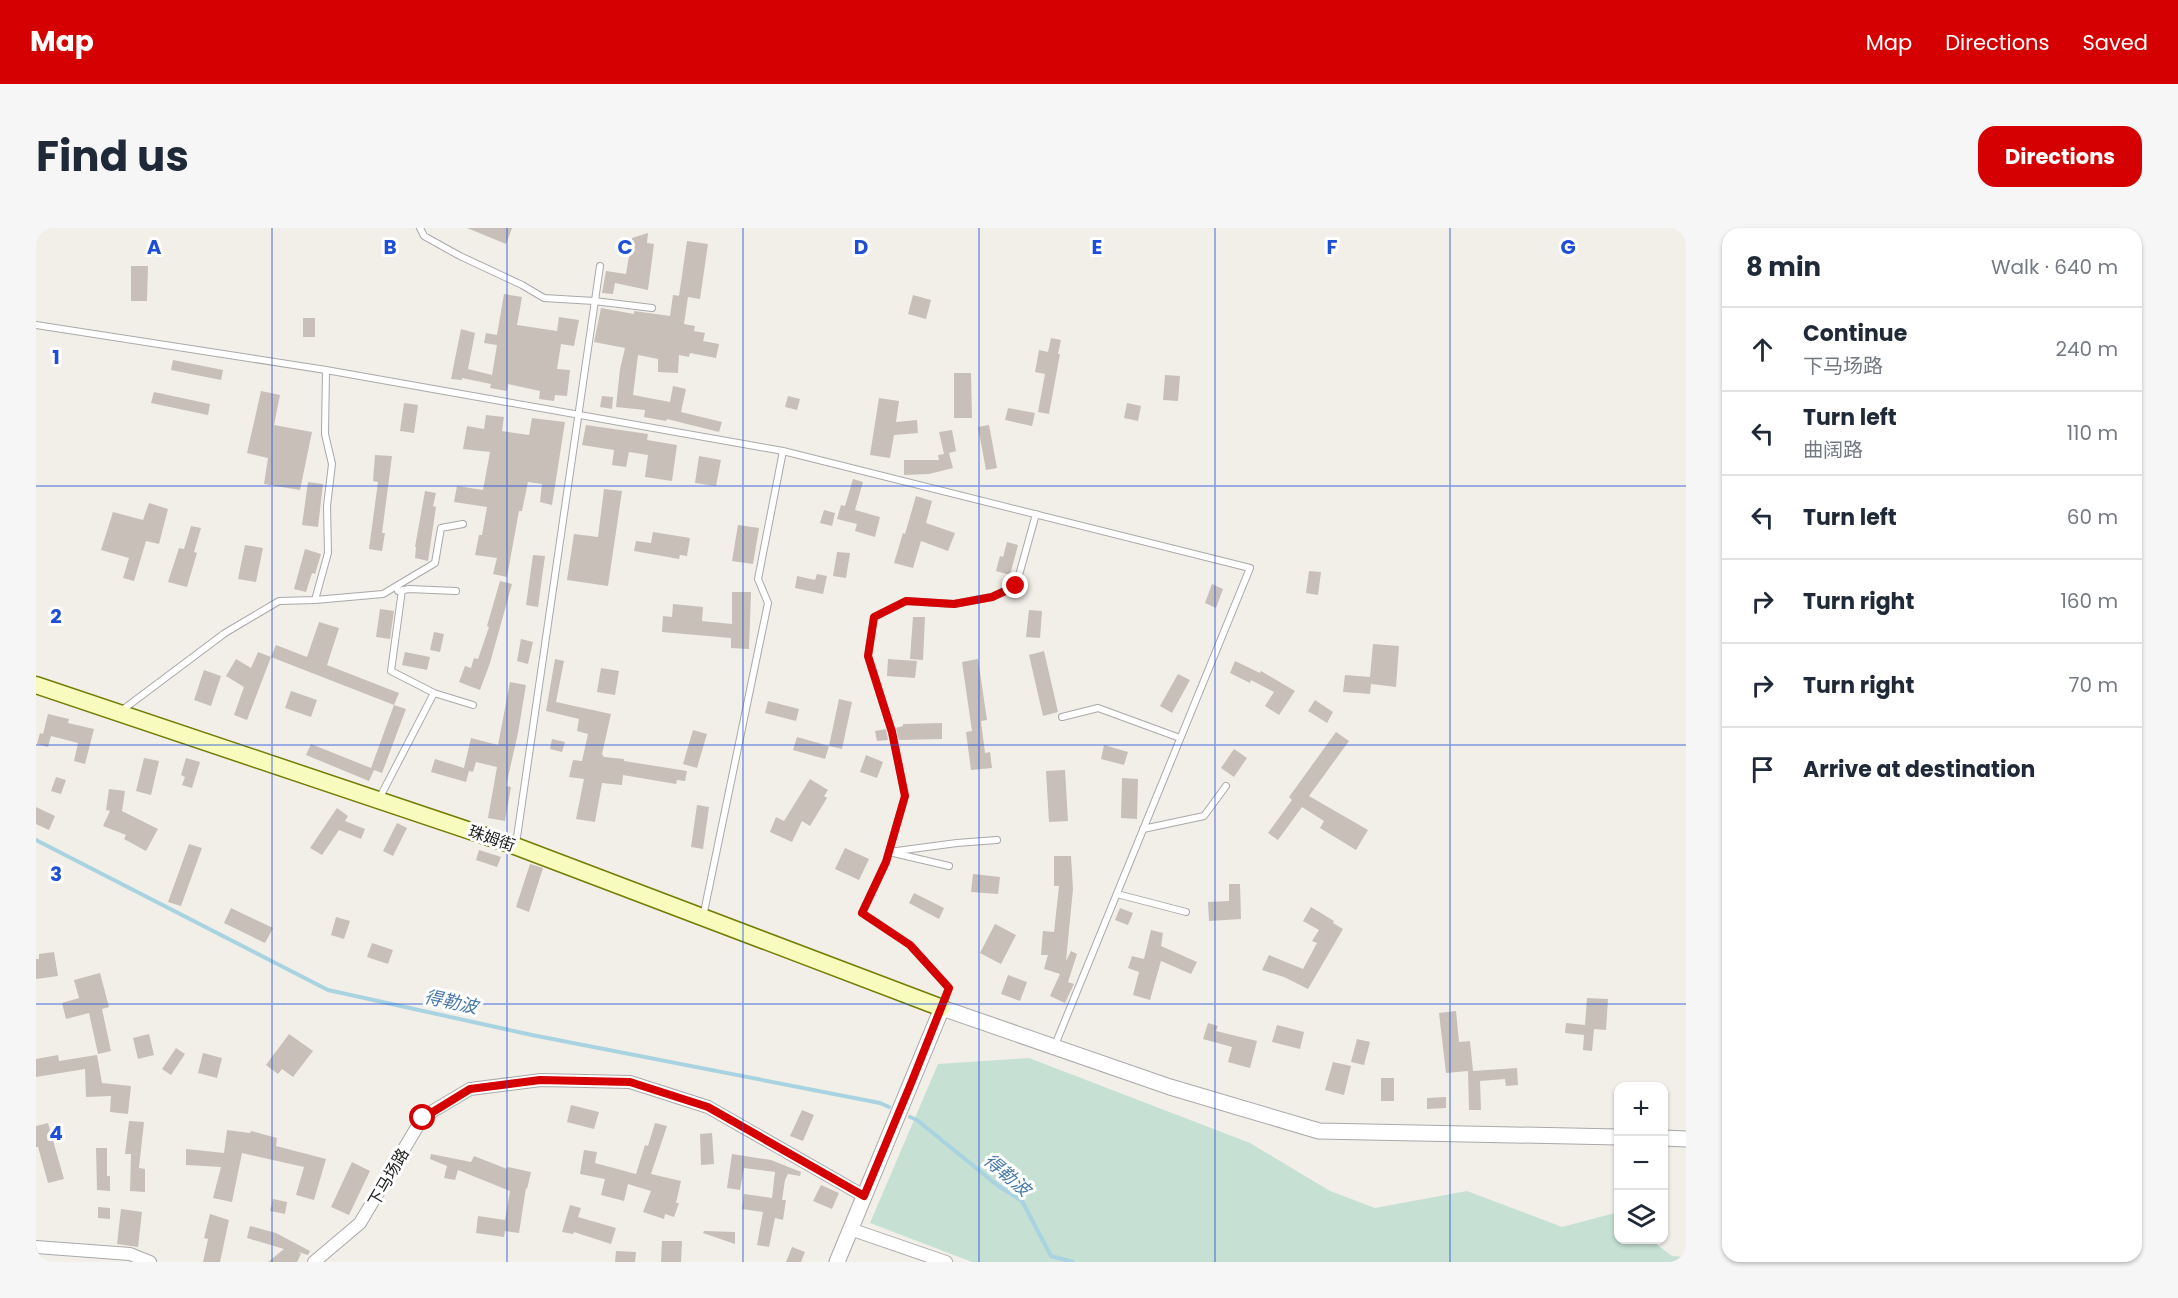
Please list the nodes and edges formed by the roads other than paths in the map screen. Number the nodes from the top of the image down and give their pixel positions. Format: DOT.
graph roads {
  1 [pos="420,228"];
  2 [pos="600,266"];
  3 [pos="594,301"];
  4 [pos="652,308"];
  5 [pos="36,325"];
  6 [pos="326,370"];
  7 [pos="577,414"];
  8 [pos="783,451"];
  9 [pos="1036,514"];
  10 [pos="463,524"];
  11 [pos="402,590"];
  12 [pos="456,591"];
  13 [pos="383,594"];
  14 [pos="315,600"];
  15 [pos="36,685"];
  16 [pos="434,693"];
  17 [pos="473,705"];
  18 [pos="118,713"];
  19 [pos="1062,717"];
  20 [pos="1180,738"];
  21 [pos="1226,786"];
  22 [pos="378,800"];
  23 [pos="1143,829"];
  24 [pos="997,840"];
  25 [pos="515,846"];
  26 [pos="889,852"];
  27 [pos="949,866"];
  28 [pos="1117,894"];
  29 [pos="1186,912"];
  30 [pos="704,917"];
  31 [pos="942,1008"];
  32 [pos="1054,1047"];
  33 [pos="1614,1137"];
  34 [pos="1668,1138"];
  35 [pos="1686,1139"];
  36 [pos="864,1196"];
  37 [pos="850,1230"];
  38 [pos="36,1247"];
  39 [pos="150,1262"];
  40 [pos="314,1262"];
  41 [pos="837,1262"];
  42 [pos="946,1262"];
  1 -- 3 [label="lane"];
  2 -- 3 [label="lane"];
  3 -- 4 [label="lane"];
  3 -- 7 [label="lane"];
  5 -- 6 [label="lane"];
  6 -- 7 [label="lane"];
  6 -- 14 [label="lane"];
  7 -- 8 [label="lane"];
  7 -- 25 [label="lane"];
  8 -- 9 [label="lane"];
  8 -- 30 [label="lane"];
  9 -- 20 [label="lane"];
  9 -- 26 [label="lane"];
  10 -- 13 [label="lane"];
  11 -- 12 [label="lane"];
  11 -- 13 [label="lane"];
  11 -- 16 [label="lane"];
  13 -- 14 [label="lane"];
  14 -- 18 [label="lane"];
  15 -- 18 [label="main road, 珠姆街"];
  16 -- 17 [label="lane"];
  16 -- 22 [label="lane"];
  18 -- 22 [label="main road, 珠姆街"];
  19 -- 20 [label="lane"];
  20 -- 23 [label="lane"];
  21 -- 23 [label="lane"];
  22 -- 25 [label="main road, 珠姆街"];
  23 -- 28 [label="lane"];
  24 -- 26 [label="lane"];
  25 -- 30 [label="main road, 珠姆街"];
  26 -- 27 [label="lane"];
  26 -- 31 [label="lane"];
  28 -- 29 [label="lane"];
  28 -- 32 [label="lane"];
  30 -- 31 [label="main road, 珠姆街"];
  31 -- 32 [label="street"];
  31 -- 36 [label="street"];
  32 -- 33 [label="street"];
  34 -- 35 [label="street"];
  36 -- 37 [label="street"];
  36 -- 40 [label="street, 下马场路"];
  37 -- 41 [label="street"];
  37 -- 42 [label="street"];
  38 -- 39 [label="street"];
}
